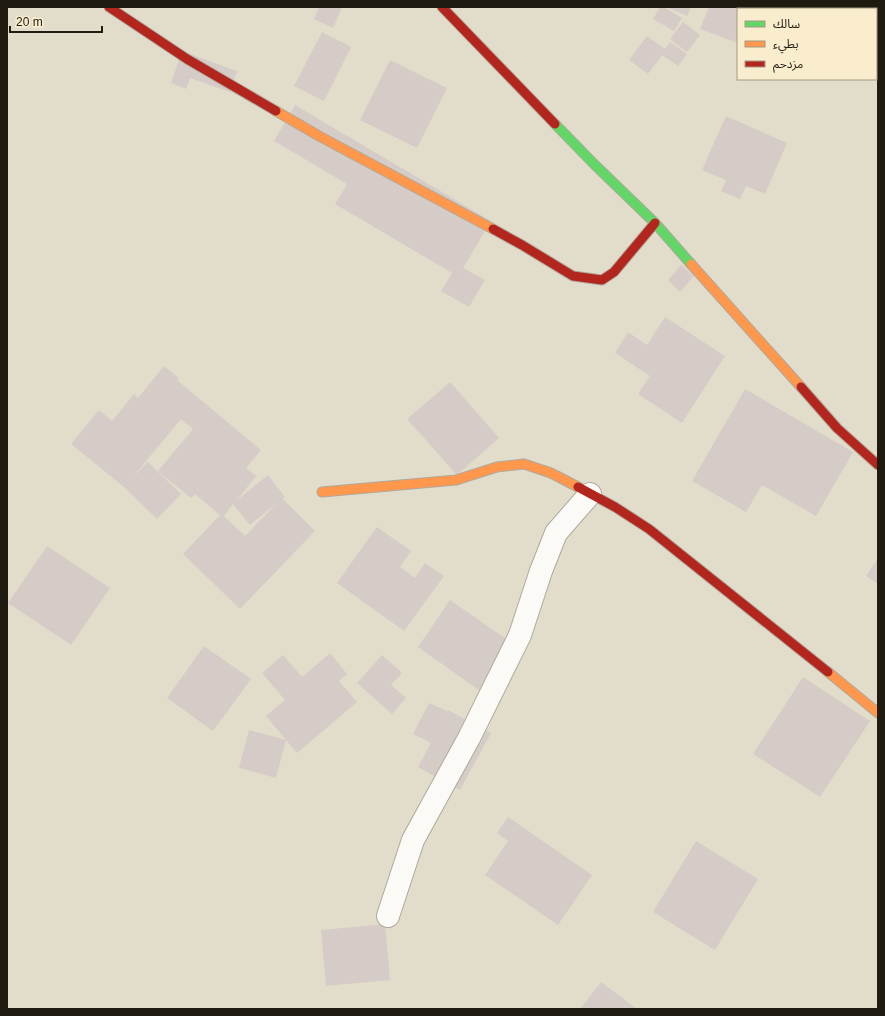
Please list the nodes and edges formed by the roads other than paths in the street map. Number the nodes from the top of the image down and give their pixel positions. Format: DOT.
graph roads {
  1 [pos="109,7"];
  2 [pos="442,7"];
  3 [pos="655,223"];
  4 [pos="878,465"];
  5 [pos="322,492"];
  6 [pos="590,494"];
  7 [pos="878,713"];
  8 [pos="388,916"];
  1 -- 3 [label="street"];
  2 -- 3 [label="street"];
  3 -- 4 [label="street"];
  5 -- 6 [label="street"];
  6 -- 7 [label="street"];
  6 -- 8 [label="street"];
}
